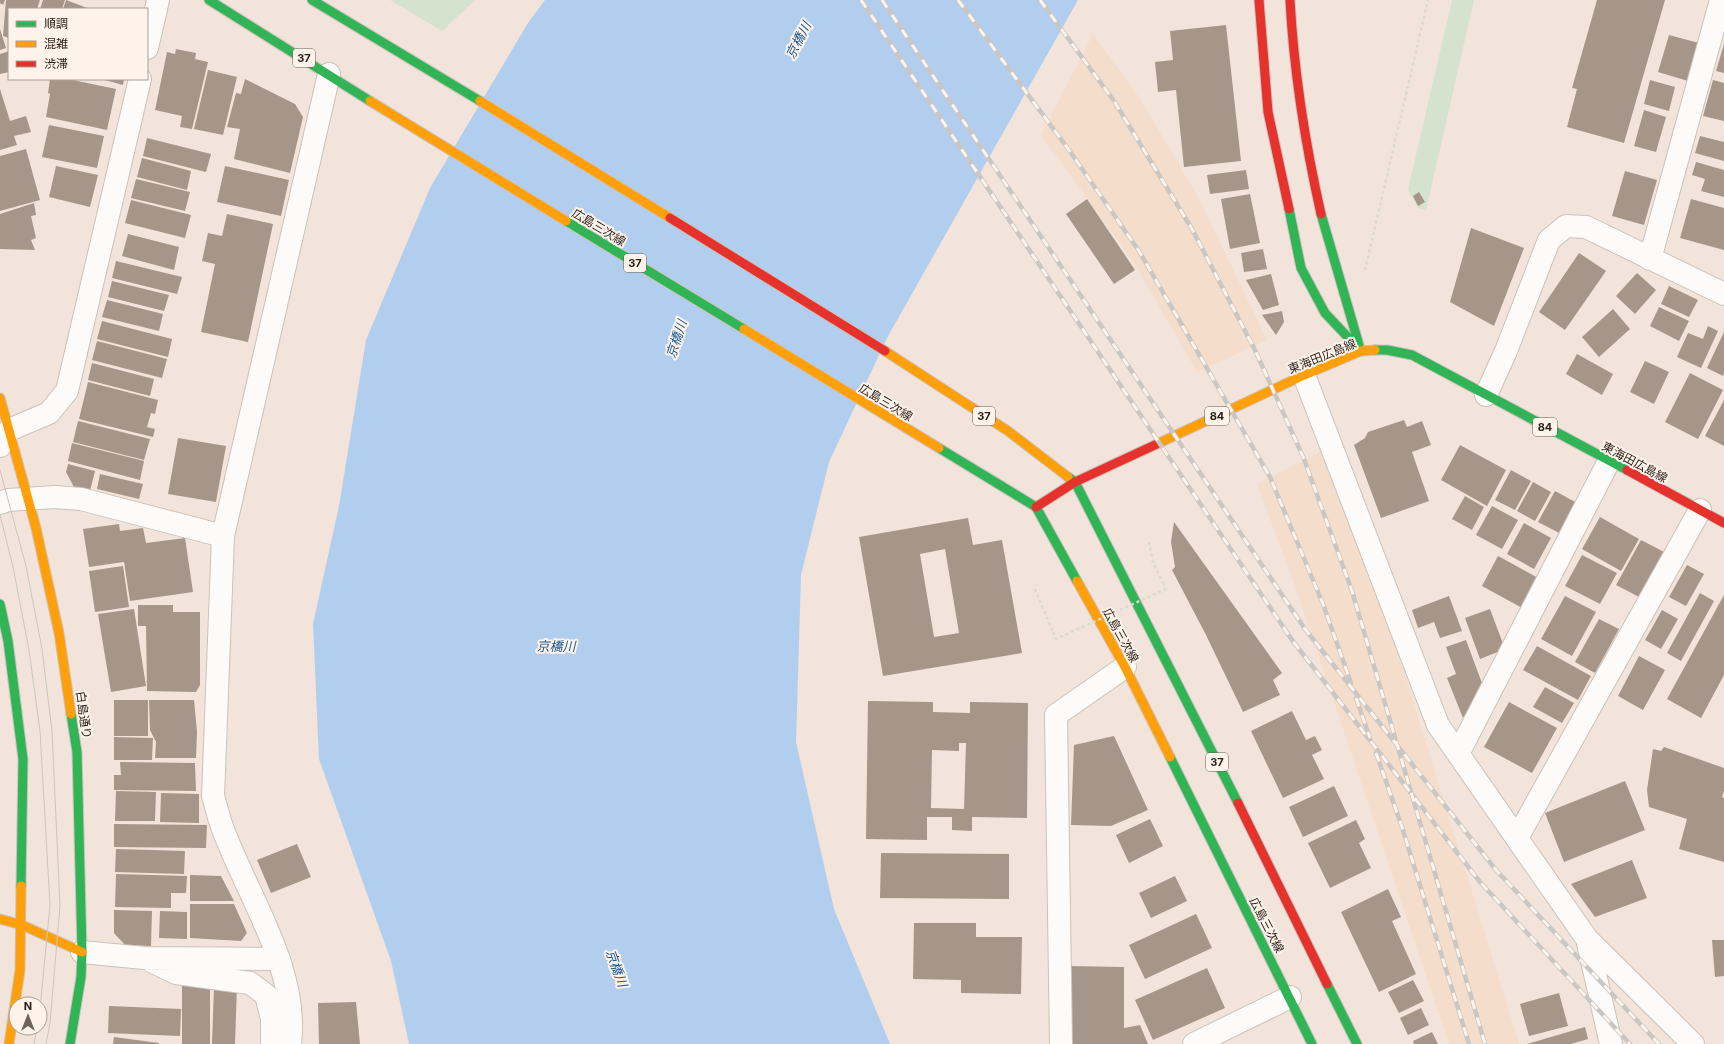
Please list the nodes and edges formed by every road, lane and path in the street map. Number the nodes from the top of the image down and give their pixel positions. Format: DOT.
graph roads {
  1 [pos="158,0"];
  2 [pos="209,0"];
  3 [pos="312,0"];
  4 [pos="1259,0"];
  5 [pos="1290,0"];
  6 [pos="1428,0"];
  7 [pos="1721,0"];
  8 [pos="148,44"];
  9 [pos="329,74"];
  10 [pos="140,80"];
  11 [pos="1650,259"];
  12 [pos="1365,270"];
  13 [pos="1724,294"];
  14 [pos="1361,351"];
  15 [pos="1304,375"];
  16 [pos="1486,395"];
  17 [pos="0,398"];
  18 [pos="3,434"];
  19 [pos="1609,461"];
  20 [pos="1075,482"];
  21 [pos="29,500"];
  22 [pos="0,503"];
  23 [pos="1036,507"];
  24 [pos="1700,510"];
  25 [pos="1724,523"];
  26 [pos="223,536"];
  27 [pos="1149,542"];
  28 [pos="1035,589"];
  29 [pos="0,604"];
  30 [pos="1125,667"];
  31 [pos="1458,754"];
  32 [pos="1517,838"];
  33 [pos="0,919"];
  34 [pos="22,925"];
  35 [pos="1587,939"];
  36 [pos="82,952"];
  37 [pos="144,958"];
  38 [pos="279,959"];
  39 [pos="1290,997"];
  40 [pos="9,1044"];
  41 [pos="70,1044"];
  42 [pos="272,1044"];
  43 [pos="290,1044"];
  44 [pos="1061,1044"];
  45 [pos="1194,1044"];
  46 [pos="1312,1044"];
  47 [pos="1357,1044"];
  48 [pos="1610,1044"];
  49 [pos="1693,1044"];
  1 -- 8 [label="street"];
  2 -- 9 [label="main road, 広島三次線 / 37"];
  3 -- 20 [label="main road, 37"];
  4 -- 14 [label="main road"];
  5 -- 14 [label="main road"];
  6 -- 12 [label="path"];
  7 -- 11 [label="street"];
  9 -- 23 [label="main road, 広島三次線 / 37"];
  9 -- 26 [label="street"];
  10 -- 18 [label="street"];
  11 -- 13 [label="street"];
  11 -- 16 [label="street"];
  14 -- 15 [label="main road, 東海田広島線 / 84"];
  14 -- 16 [label="main road, 東海田広島線 / 84"];
  15 -- 20 [label="main road, 東海田広島線 / 84"];
  15 -- 31 [label="street"];
  16 -- 19 [label="main road, 東海田広島線 / 84"];
  17 -- 18 [label="main road, 白島通り"];
  18 -- 21 [label="main road, 白島通り"];
  19 -- 24 [label="main road, 東海田広島線 / 84"];
  19 -- 31 [label="street"];
  20 -- 23 [label="main road, 東海田広島線 / 84"];
  20 -- 47 [label="main road, 37"];
  21 -- 22 [label="street"];
  21 -- 26 [label="street"];
  21 -- 36 [label="main road, 白島通り"];
  23 -- 30 [label="main road, 広島三次線 / 37"];
  24 -- 25 [label="main road, 東海田広島線 / 84"];
  24 -- 32 [label="street"];
  26 -- 38 [label="street"];
  27 -- 28 [label="path, bridge"];
  29 -- 34 [label="main road"];
  30 -- 39 [label="main road, 広島三次線 / 37"];
  30 -- 44 [label="street"];
  31 -- 32 [label="street"];
  32 -- 35 [label="street"];
  33 -- 34 [label="main road"];
  34 -- 36 [label="main road"];
  34 -- 40 [label="main road"];
  35 -- 48 [label="street"];
  35 -- 49 [label="street"];
  36 -- 37 [label="street"];
  36 -- 41 [label="main road, 白島通り"];
  37 -- 38 [label="street"];
  37 -- 42 [label="street"];
  38 -- 43 [label="street"];
  39 -- 45 [label="street"];
  39 -- 46 [label="main road, 広島三次線 / 37"];
}
